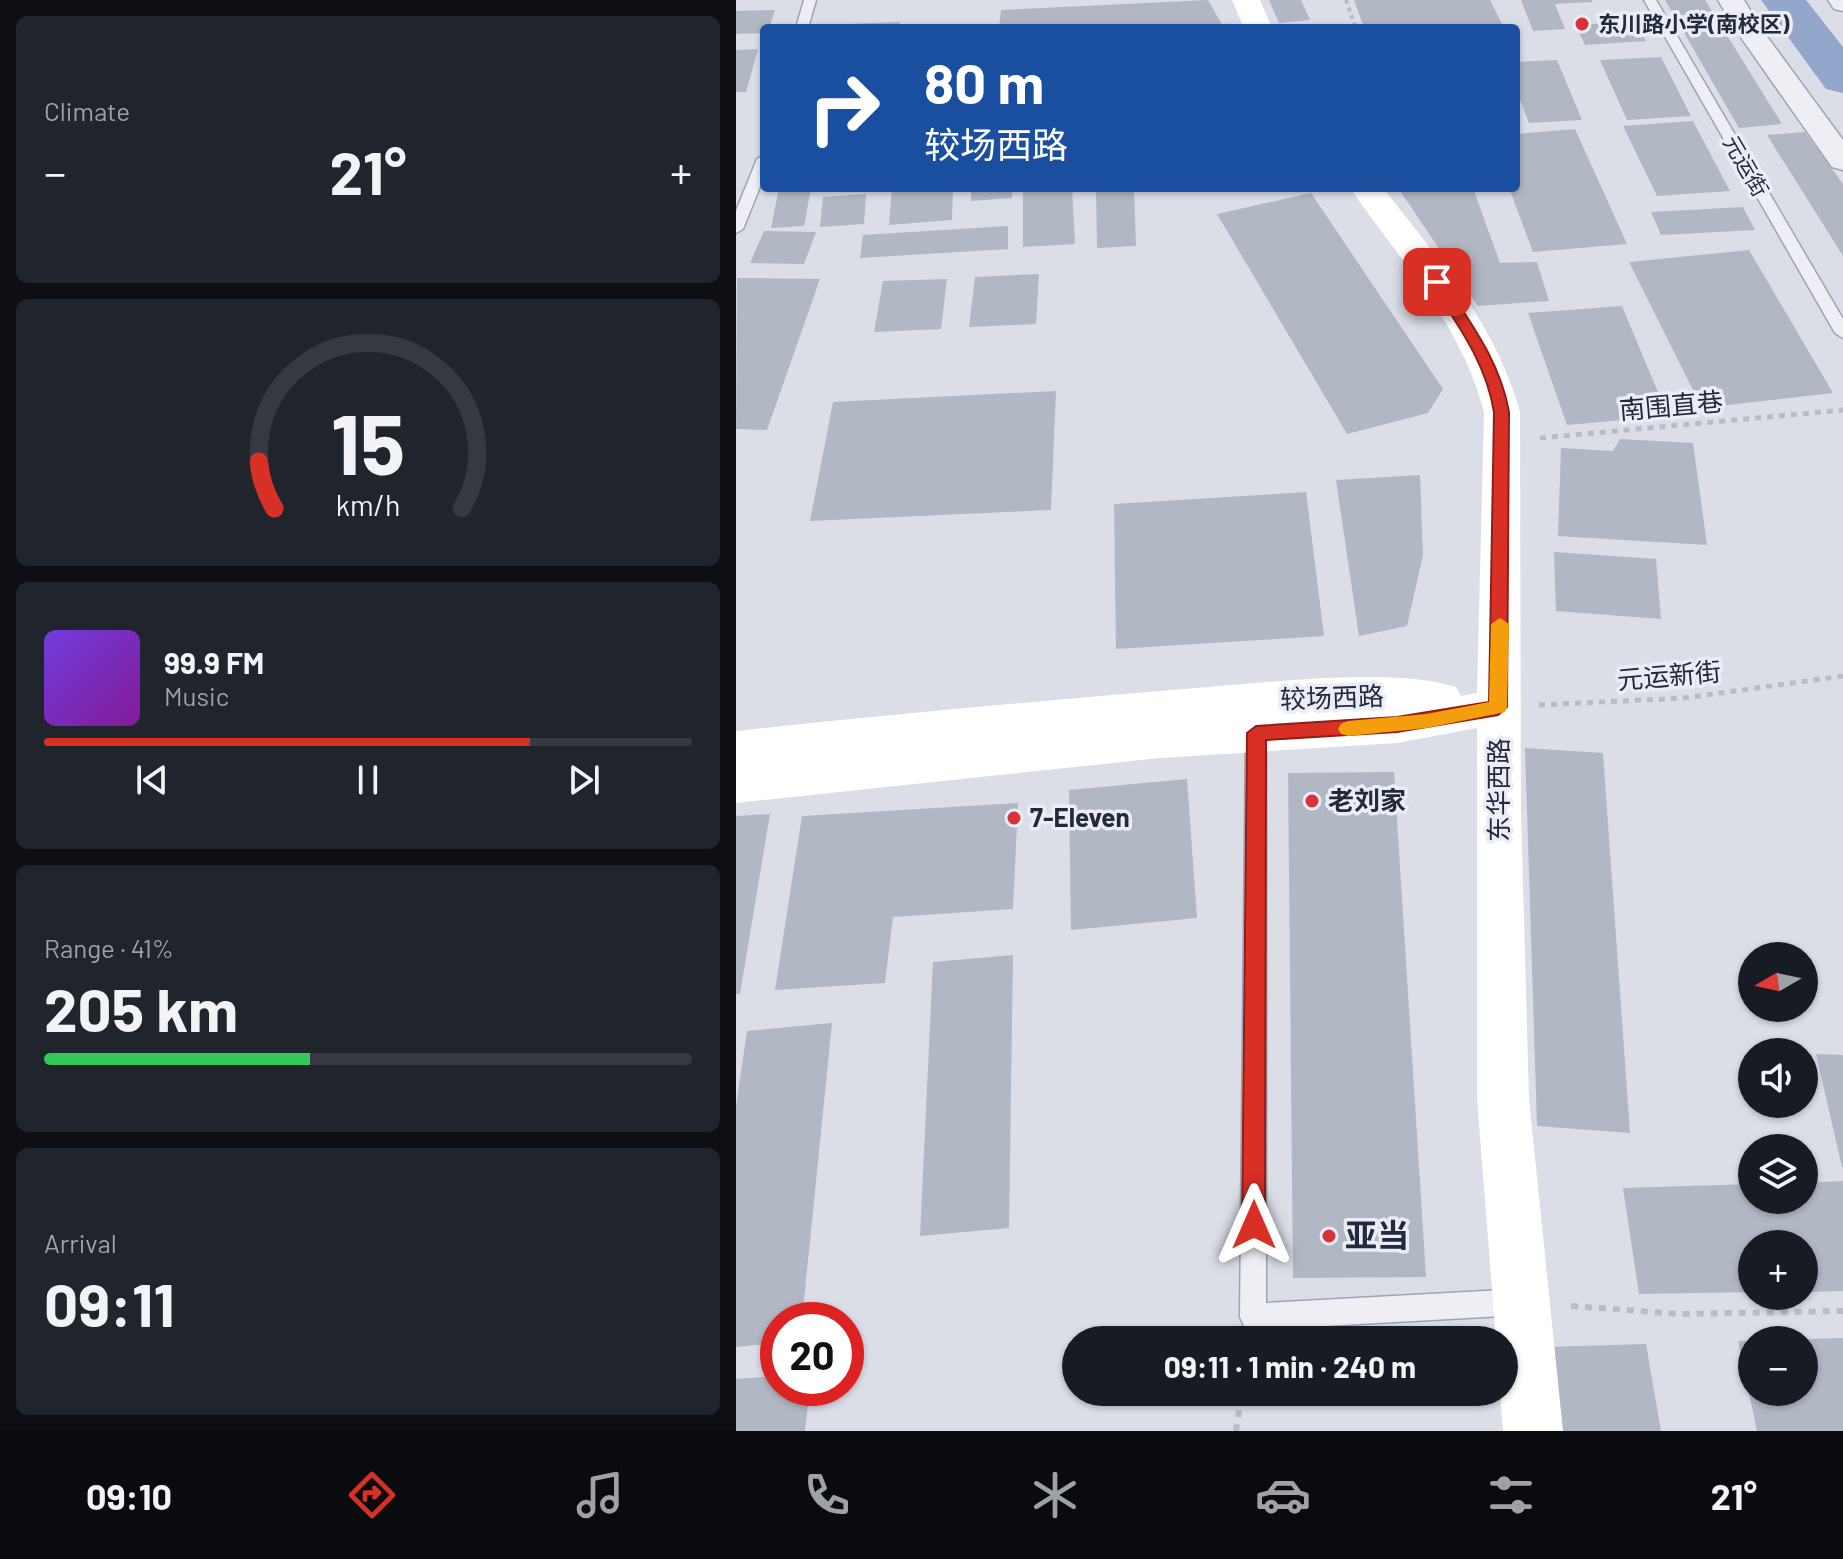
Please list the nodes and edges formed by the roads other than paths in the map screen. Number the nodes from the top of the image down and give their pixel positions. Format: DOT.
graph roads {
  1 [pos="810,0"];
  2 [pos="1246,0"];
  3 [pos="1650,0"];
  4 [pos="1731,0"];
  5 [pos="803,24"];
  6 [pos="1256,24"];
  7 [pos="1843,161"];
  8 [pos="760,169"];
  9 [pos="1369,192"];
  10 [pos="736,229"];
  11 [pos="1843,333"];
  12 [pos="1498,707"];
  13 [pos="1256,733"];
  14 [pos="736,749"];
  15 [pos="736,784"];
  16 [pos="1522,1302"];
  17 [pos="1533,1431"];
  1 -- 5 [label="lane"];
  2 -- 6 [label="street"];
  3 -- 11 [label="lane, 元运街"];
  4 -- 7 [label="street"];
  8 -- 10 [label="lane"];
  9 -- 12 [label="street, 东华西路"];
  12 -- 13 [label="street, 较场西路"];
  12 -- 14 [label="street, 较场西路"];
  12 -- 16 [label="street, 东华西路"];
  13 -- 15 [label="street, 较场西路"];
  13 -- 16 [label="lane"];
  16 -- 17 [label="street, 东华西路"];
}
